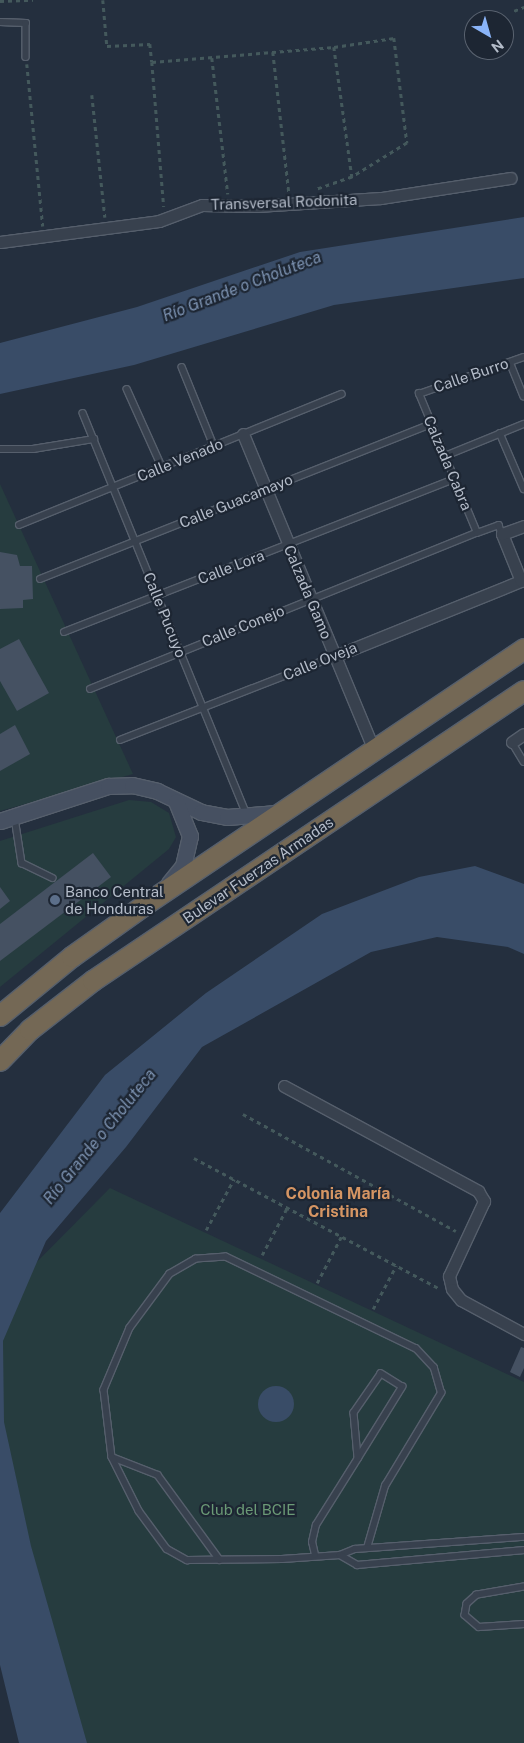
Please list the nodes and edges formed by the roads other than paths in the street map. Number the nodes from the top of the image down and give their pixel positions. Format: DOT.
graph roads {
  1 [pos="0,22"];
  2 [pos="26,58"];
  3 [pos="510,178"];
  4 [pos="0,242"];
  5 [pos="524,357"];
  6 [pos="510,362"];
  7 [pos="182,367"];
  8 [pos="127,389"];
  9 [pos="341,394"];
  10 [pos="419,394"];
  11 [pos="524,396"];
  12 [pos="83,413"];
  13 [pos="432,424"];
  14 [pos="524,424"];
  15 [pos="500,433"];
  16 [pos="243,434"];
  17 [pos="94,439"];
  18 [pos="214,446"];
  19 [pos="0,449"];
  20 [pos="445,456"];
  21 [pos="162,468"];
  22 [pos="455,479"];
  23 [pos="113,487"];
  24 [pos="524,489"];
  25 [pos="265,490"];
  26 [pos="20,526"];
  27 [pos="524,526"];
  28 [pos="477,532"];
  29 [pos="502,534"];
  30 [pos="135,541"];
  31 [pos="288,544"];
  32 [pos="40,579"];
  33 [pos="522,585"];
  34 [pos="158,596"];
  35 [pos="311,599"];
  36 [pos="64,632"];
  37 [pos="524,649"];
  38 [pos="180,652"];
  39 [pos="335,656"];
  40 [pos="90,689"];
  41 [pos="524,691"];
  42 [pos="203,707"];
  43 [pos="524,734"];
  44 [pos="120,740"];
  45 [pos="512,742"];
  46 [pos="374,750"];
  47 [pos="524,762"];
  48 [pos="176,802"];
  49 [pos="281,812"];
  50 [pos="15,816"];
  51 [pos="248,817"];
  52 [pos="0,821"];
  53 [pos="53,878"];
  54 [pos="148,903"];
  55 [pos="0,1016"];
  56 [pos="0,1061"];
  57 [pos="284,1086"];
  58 [pos="524,1334"];
  59 [pos="112,1457"];
  60 [pos="358,1458"];
  61 [pos="524,1537"];
  62 [pos="367,1548"];
  63 [pos="524,1550"];
  64 [pos="316,1555"];
  65 [pos="340,1555"];
  66 [pos="220,1560"];
  67 [pos="524,1587"];
  68 [pos="524,1624"];
  1 -- 2 [label="lane"];
  3 -- 4 [label="street, Transversal Rodonita"];
  5 -- 6 [label="lane, Calle Burro"];
  6 -- 10 [label="lane, Calle Burro"];
  6 -- 11 [label="lane"];
  7 -- 18 [label="lane"];
  8 -- 21 [label="lane"];
  9 -- 16 [label="lane, Calle Venado"];
  10 -- 13 [label="lane, Calzada Cabra"];
  12 -- 17 [label="lane, Calle Pucuyo"];
  13 -- 20 [label="lane, Calzada Cabra"];
  13 -- 25 [label="lane, Calle Guacamayo"];
  14 -- 15 [label="lane"];
  15 -- 20 [label="lane"];
  15 -- 24 [label="lane"];
  16 -- 18 [label="lane, Calle Venado"];
  16 -- 25 [label="street, Calzada Gamo"];
  17 -- 19 [label="lane"];
  17 -- 23 [label="lane, Calle Pucuyo"];
  18 -- 21 [label="lane, Calle Venado"];
  20 -- 22 [label="lane, Calzada Cabra"];
  21 -- 23 [label="lane, Calle Venado"];
  22 -- 28 [label="lane, Calzada Cabra"];
  22 -- 31 [label="lane, Calle Lora"];
  23 -- 26 [label="lane, Calle Venado"];
  23 -- 30 [label="lane, Calle Pucuyo"];
  25 -- 30 [label="lane, Calle Guacamayo"];
  25 -- 31 [label="street, Calzada Gamo"];
  27 -- 29 [label="street"];
  28 -- 29 [label="lane, Calle Conejo"];
  28 -- 35 [label="lane, Calle Conejo"];
  29 -- 33 [label="street"];
  30 -- 32 [label="lane, Calle Guacamayo"];
  30 -- 34 [label="lane, Calle Pucuyo"];
  31 -- 34 [label="lane, Calle Lora"];
  31 -- 35 [label="street, Calzada Gamo"];
  33 -- 39 [label="street, Calle Oveja"];
  34 -- 36 [label="lane, Calle Lora"];
  34 -- 38 [label="lane, Calle Pucuyo"];
  35 -- 38 [label="lane, Calle Conejo"];
  35 -- 39 [label="street, Calzada Gamo"];
  37 -- 46 [label="highway"];
  38 -- 40 [label="lane, Calle Conejo"];
  38 -- 42 [label="lane, Calle Pucuyo"];
  39 -- 42 [label="lane, Calle Oveja"];
  39 -- 46 [label="street, Calzada Gamo"];
  41 -- 56 [label="highway, Bulevar Fuerzas Armadas"];
  42 -- 44 [label="lane, Calle Oveja"];
  42 -- 51 [label="lane, Calle Pucuyo"];
  43 -- 45 [label="street"];
  45 -- 47 [label="lane"];
  46 -- 49 [label="highway"];
  48 -- 50 [label="street"];
  48 -- 51 [label="street"];
  48 -- 54 [label="street"];
  49 -- 51 [label="street"];
  49 -- 54 [label="highway"];
  50 -- 52 [label="street"];
  50 -- 53 [label="lane"];
  54 -- 55 [label="highway"];
  57 -- 58 [label="street"];
  59 -- 62 [label="lane"];
  59 -- 66 [label="lane"];
  59 -- 66 [label="lane"];
  60 -- 60 [label="lane"];
  60 -- 64 [label="lane"];
  61 -- 62 [label="lane"];
  62 -- 65 [label="lane"];
  63 -- 65 [label="lane"];
  64 -- 65 [label="lane"];
  64 -- 66 [label="lane"];
  67 -- 68 [label="lane"];
}
